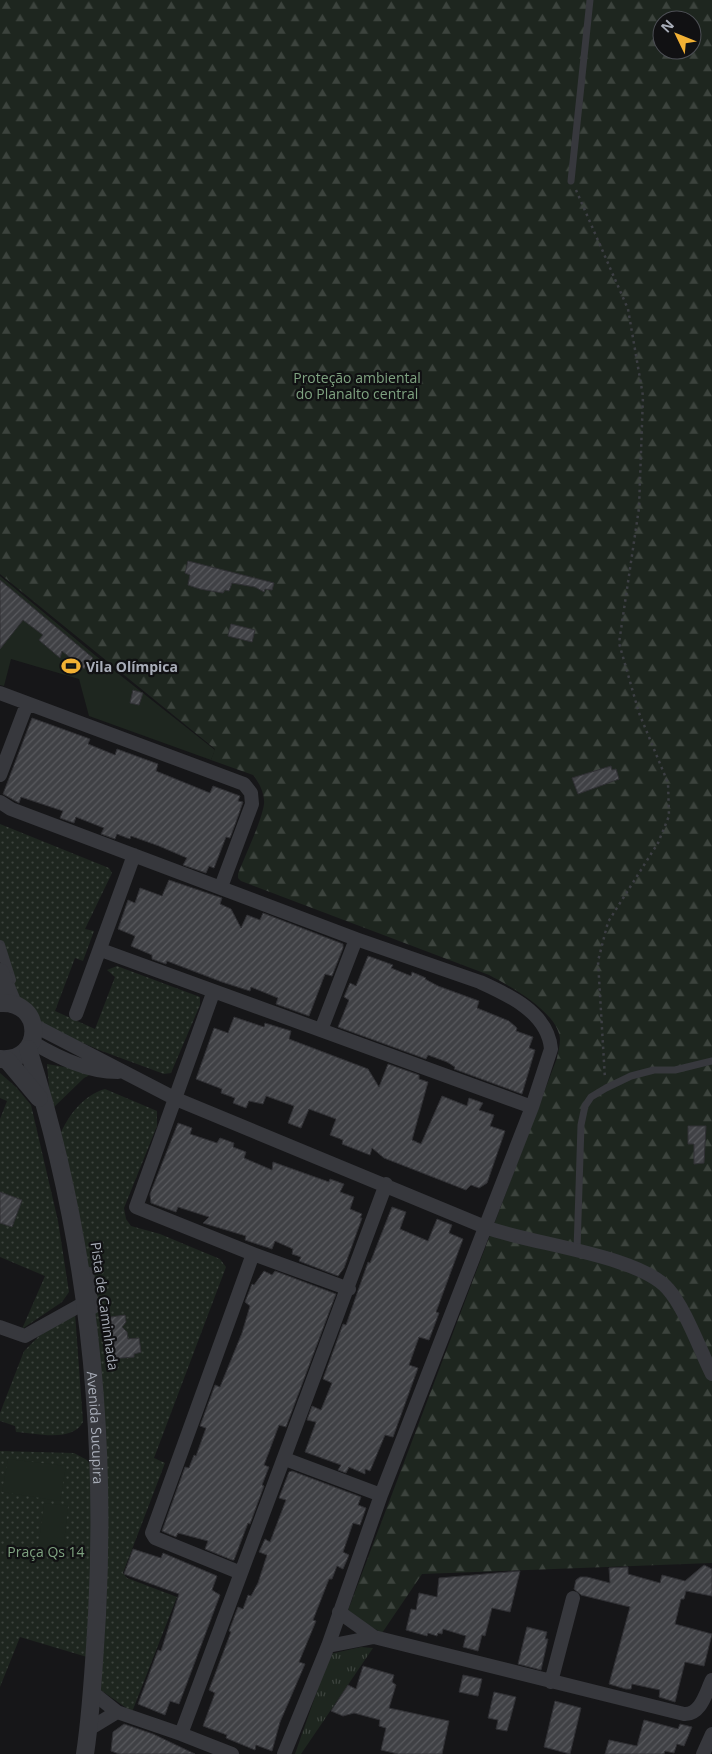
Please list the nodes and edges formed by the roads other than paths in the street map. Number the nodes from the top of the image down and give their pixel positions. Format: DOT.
graph roads {
  1 [pos="590,0"];
  2 [pos="572,181"];
  3 [pos="0,693"];
  4 [pos="27,704"];
  5 [pos="0,775"];
  6 [pos="0,802"];
  7 [pos="134,855"];
  8 [pos="221,887"];
  9 [pos="356,939"];
  10 [pos="0,946"];
  11 [pos="101,950"];
  12 [pos="4,991"];
  13 [pos="213,993"];
  14 [pos="76,1014"];
  15 [pos="321,1030"];
  16 [pos="33,1036"];
  17 [pos="4,1059"];
  18 [pos="712,1060"];
  19 [pos="176,1099"];
  20 [pos="46,1106"];
  21 [pos="532,1107"];
  22 [pos="59,1134"];
  23 [pos="386,1184"];
  24 [pos="485,1227"];
  25 [pos="577,1250"];
  26 [pos="253,1254"];
  27 [pos="348,1289"];
  28 [pos="86,1302"];
  29 [pos="0,1327"];
  30 [pos="712,1374"];
  31 [pos="285,1460"];
  32 [pos="381,1495"];
  33 [pos="242,1573"];
  34 [pos="573,1598"];
  35 [pos="339,1612"];
  36 [pos="374,1637"];
  37 [pos="328,1646"];
  38 [pos="712,1680"];
  39 [pos="551,1682"];
  40 [pos="95,1695"];
  41 [pos="117,1712"];
  42 [pos="92,1727"];
  43 [pos="181,1734"];
  44 [pos="712,1734"];
  45 [pos="85,1754"];
  46 [pos="90,1754"];
  47 [pos="232,1754"];
  48 [pos="284,1754"];
  49 [pos="703,1754"];
  1 -- 2 [label="lane"];
  3 -- 4 [label="street"];
  4 -- 5 [label="street"];
  4 -- 8 [label="street"];
  6 -- 7 [label="street"];
  7 -- 8 [label="street"];
  7 -- 11 [label="street"];
  8 -- 9 [label="street"];
  9 -- 15 [label="street"];
  9 -- 21 [label="street"];
  10 -- 16 [label="street"];
  11 -- 13 [label="street"];
  11 -- 14 [label="street"];
  12 -- 16 [label="street"];
  13 -- 15 [label="street"];
  13 -- 19 [label="street"];
  15 -- 21 [label="street"];
  16 -- 17 [label="street"];
  16 -- 19 [label="street"];
  16 -- 20 [label="street, Avenida Sucupira"];
  17 -- 20 [label="street, Avenida Sucupira"];
  18 -- 25 [label="lane"];
  19 -- 23 [label="street"];
  19 -- 26 [label="street"];
  20 -- 28 [label="street, Avenida Sucupira"];
  21 -- 24 [label="street"];
  22 -- 40 [label="street, Pista de Caminhada"];
  23 -- 24 [label="street"];
  23 -- 27 [label="street"];
  24 -- 25 [label="street"];
  24 -- 32 [label="street"];
  25 -- 30 [label="street"];
  26 -- 27 [label="street"];
  26 -- 33 [label="street"];
  27 -- 31 [label="street"];
  28 -- 29 [label="street"];
  28 -- 40 [label="street, Avenida Sucupira"];
  31 -- 32 [label="street"];
  31 -- 33 [label="street"];
  32 -- 35 [label="street"];
  33 -- 43 [label="street"];
  34 -- 39 [label="street"];
  35 -- 36 [label="street"];
  35 -- 37 [label="street"];
  36 -- 37 [label="street"];
  36 -- 39 [label="street"];
  37 -- 48 [label="street"];
  38 -- 39 [label="street"];
  40 -- 41 [label="street"];
  40 -- 42 [label="street, Avenida Sucupira"];
  41 -- 42 [label="street"];
  41 -- 43 [label="street"];
  42 -- 45 [label="street, Avenida Sucupira"];
  42 -- 46 [label="street"];
  43 -- 47 [label="street"];
  44 -- 49 [label="street"];
}
